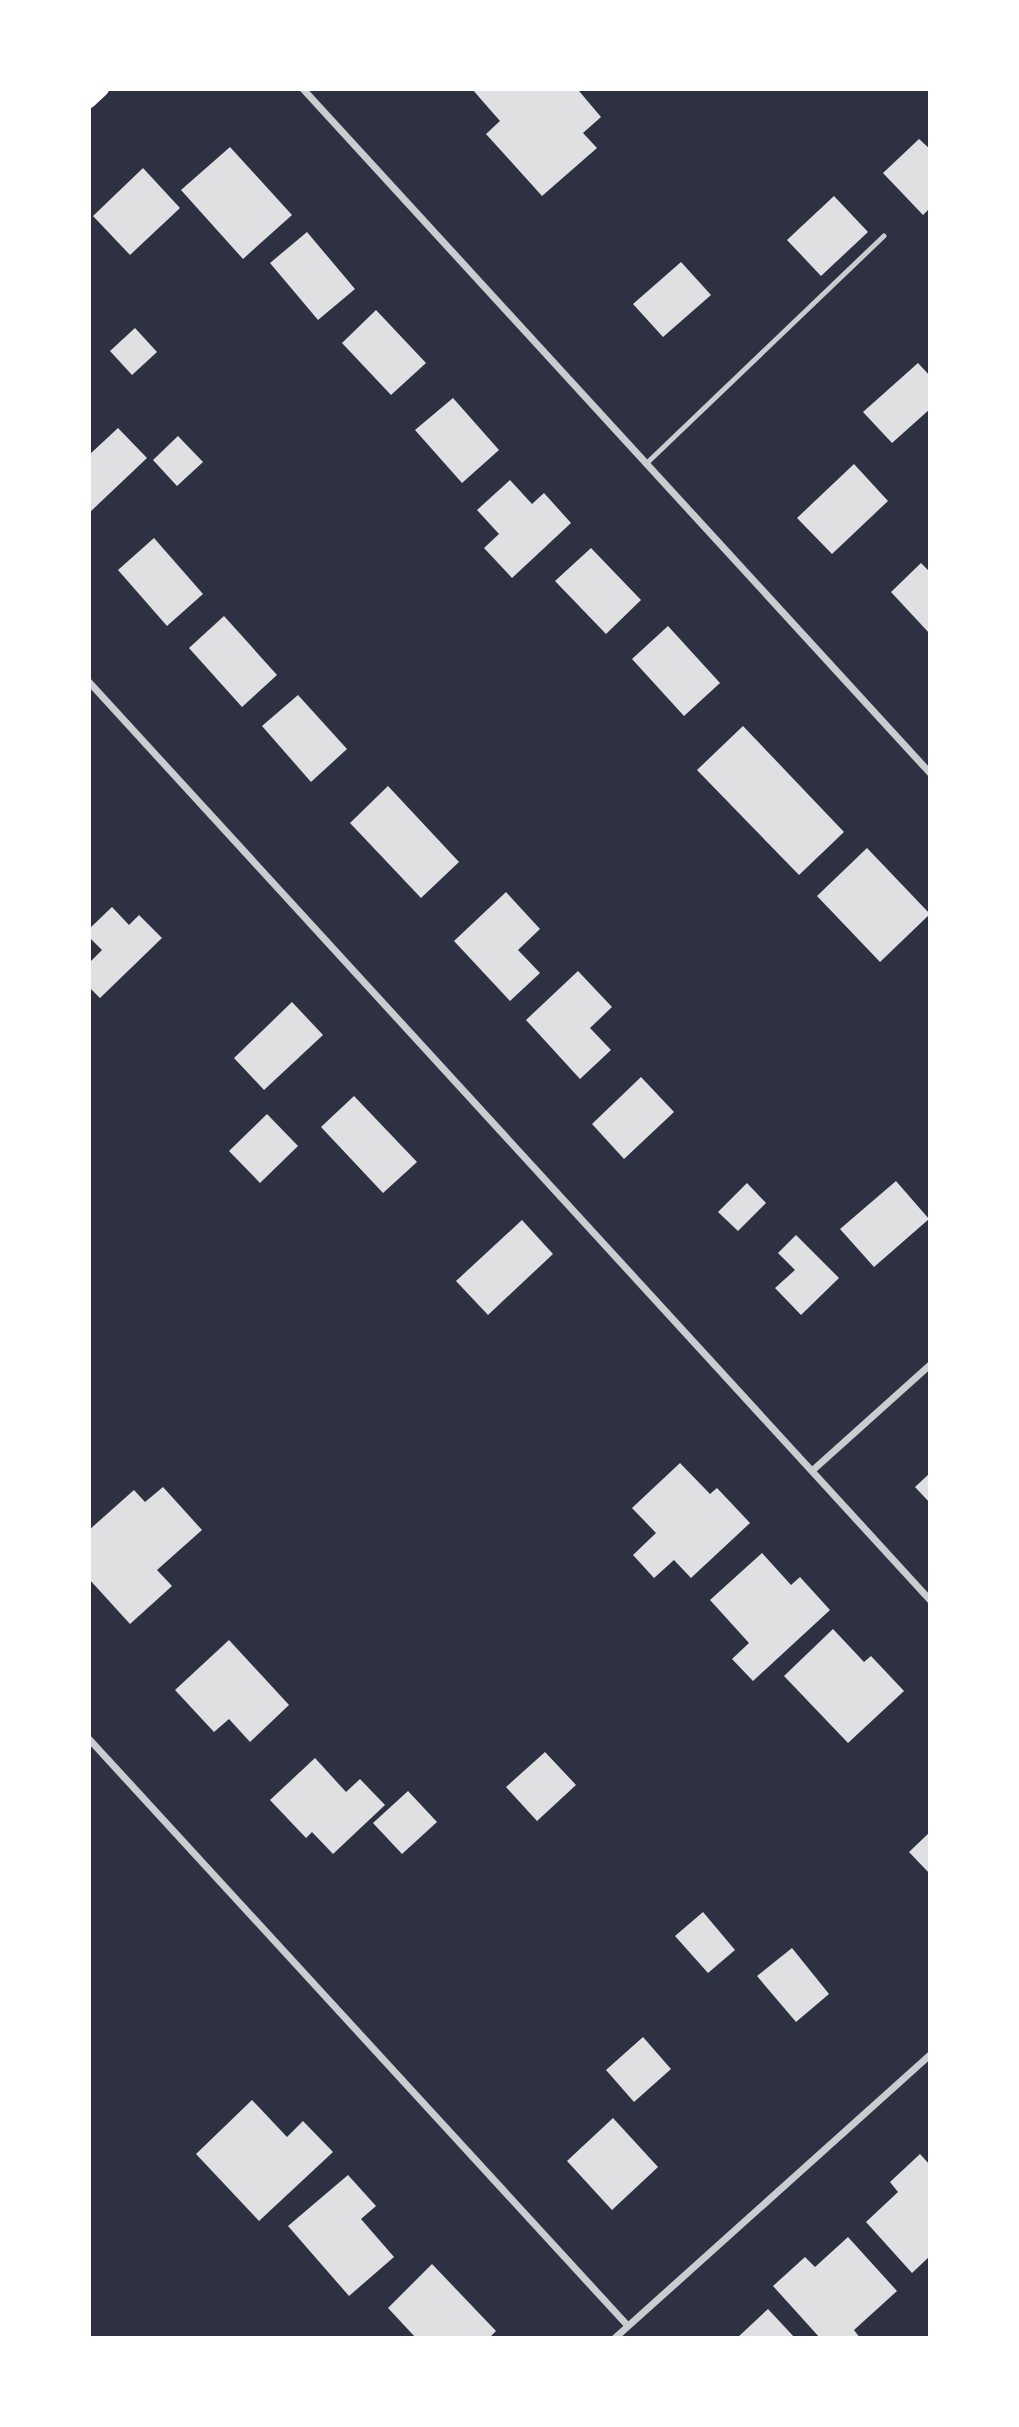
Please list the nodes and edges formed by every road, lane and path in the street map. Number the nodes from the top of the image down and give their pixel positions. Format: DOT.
graph roads {
  1 [pos="102,89"];
  2 [pos="303,89"];
  3 [pos="89,101"];
  4 [pos="884,236"];
  5 [pos="647,463"];
  6 [pos="89,681"];
  7 [pos="930,773"];
  8 [pos="930,1365"];
  9 [pos="812,1471"];
  10 [pos="930,1600"];
  11 [pos="89,1739"];
  12 [pos="930,2055"];
  13 [pos="628,2326"];
  14 [pos="615,2338"];
  1 -- 3 [label="main road"];
  2 -- 5 [label="street"];
  4 -- 5 [label="lane"];
  5 -- 7 [label="street"];
  6 -- 9 [label="street"];
  8 -- 9 [label="street"];
  9 -- 10 [label="street"];
  11 -- 13 [label="street"];
  12 -- 13 [label="street"];
  13 -- 14 [label="street"];
}
